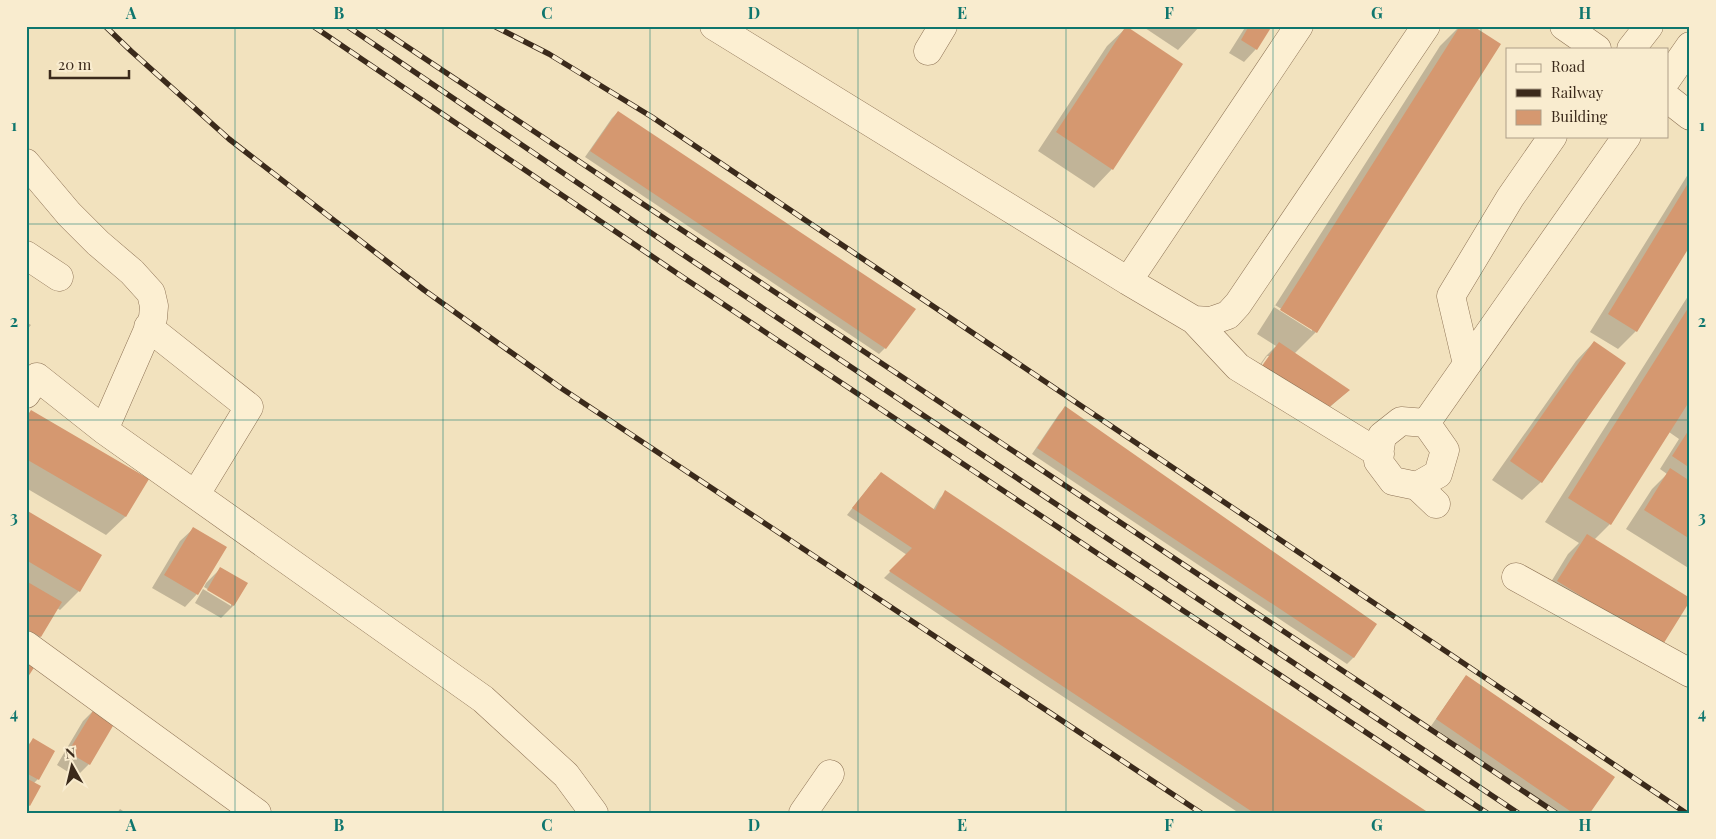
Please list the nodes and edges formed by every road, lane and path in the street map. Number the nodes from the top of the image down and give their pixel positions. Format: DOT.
graph roads {
  1 [pos="714,26"];
  2 [pos="943,26"];
  3 [pos="1299,26"];
  4 [pos="1426,26"];
  5 [pos="1564,26"];
  6 [pos="1649,26"];
  7 [pos="1690,46"];
  8 [pos="1596,48"];
  9 [pos="1632,48"];
  10 [pos="928,51"];
  11 [pos="1668,78"];
  12 [pos="1668,99"];
  13 [pos="1690,116"];
  14 [pos="1552,138"];
  15 [pos="1626,138"];
  16 [pos="26,164"];
  17 [pos="26,255"];
  18 [pos="59,277"];
  19 [pos="1128,281"];
  20 [pos="1194,320"];
  21 [pos="148,327"];
  22 [pos="1467,364"];
  23 [pos="26,394"];
  24 [pos="1426,423"];
  25 [pos="104,430"];
  26 [pos="1380,454"];
  27 [pos="196,494"];
  28 [pos="1516,577"];
  29 [pos="26,645"];
  30 [pos="1690,673"];
  31 [pos="830,774"];
  32 [pos="257,813"];
  33 [pos="594,813"];
  34 [pos="803,813"];
  1 -- 19 [label="street"];
  2 -- 10 [label="street"];
  3 -- 19 [label="street"];
  4 -- 20 [label="street"];
  5 -- 8 [label="street"];
  6 -- 9 [label="street"];
  7 -- 11 [label="street"];
  12 -- 13 [label="street"];
  14 -- 22 [label="street"];
  15 -- 22 [label="street"];
  16 -- 21 [label="street"];
  17 -- 18 [label="street"];
  19 -- 20 [label="street"];
  20 -- 26 [label="street"];
  21 -- 25 [label="street"];
  21 -- 27 [label="street"];
  22 -- 24 [label="street"];
  23 -- 25 [label="street"];
  24 -- 26 [label="street"];
  24 -- 26 [label="street"];
  25 -- 27 [label="street"];
  27 -- 33 [label="street"];
  28 -- 30 [label="street"];
  29 -- 32 [label="street"];
  31 -- 34 [label="street"];
}
